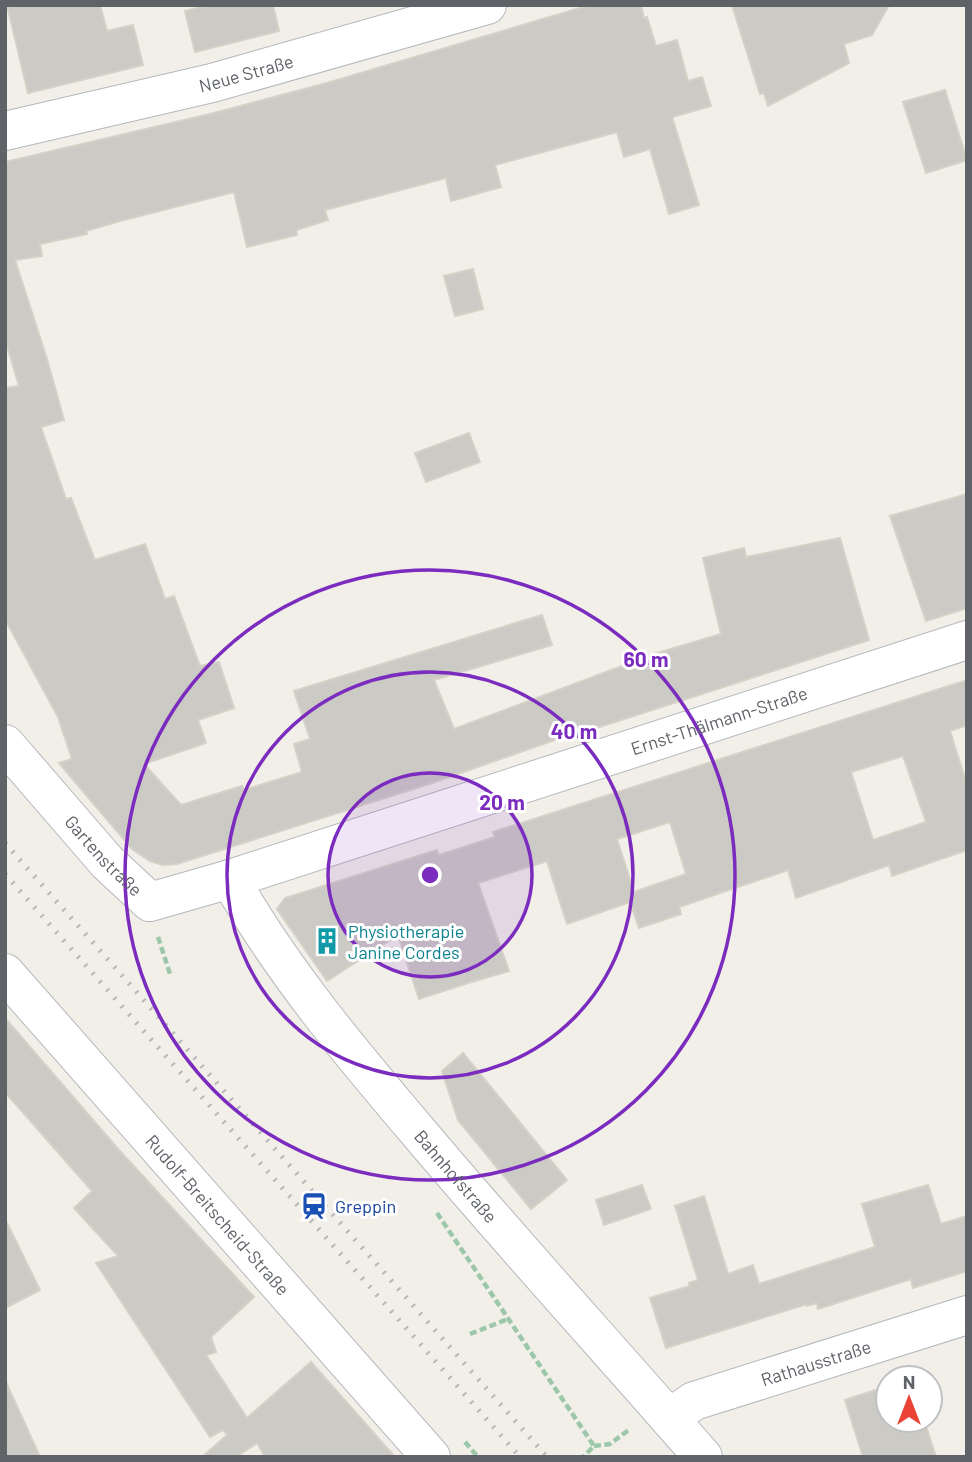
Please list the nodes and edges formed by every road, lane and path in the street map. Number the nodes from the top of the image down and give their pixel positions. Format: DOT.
graph roads {
  1 [pos="487,5"];
  2 [pos="5,131"];
  3 [pos="967,640"];
  4 [pos="5,744"];
  5 [pos="230,879"];
  6 [pos="5,973"];
  7 [pos="453,1173"];
  8 [pos="967,1315"];
  9 [pos="508,1319"];
  10 [pos="470,1334"];
  11 [pos="669,1418"];
  12 [pos="632,1427"];
  13 [pos="594,1446"];
  14 [pos="431,1457"];
  15 [pos="583,1457"];
  16 [pos="703,1457"];
  1 -- 2 [label="street, Neue Straße"];
  3 -- 5 [label="street, Ernst-Thälmann-Straße"];
  4 -- 5 [label="street, Gartenstraße"];
  5 -- 7 [label="street, Bahnhofstraße"];
  6 -- 14 [label="street, Rudolf-Breitscheid-Straße"];
  7 -- 9 [label="path"];
  7 -- 11 [label="street, Bahnhofstraße"];
  8 -- 11 [label="street, Rathausstraße"];
  9 -- 10 [label="path"];
  9 -- 13 [label="path"];
  11 -- 16 [label="street, Bahnhofstraße"];
  12 -- 13 [label="path"];
  13 -- 15 [label="path"];
}
